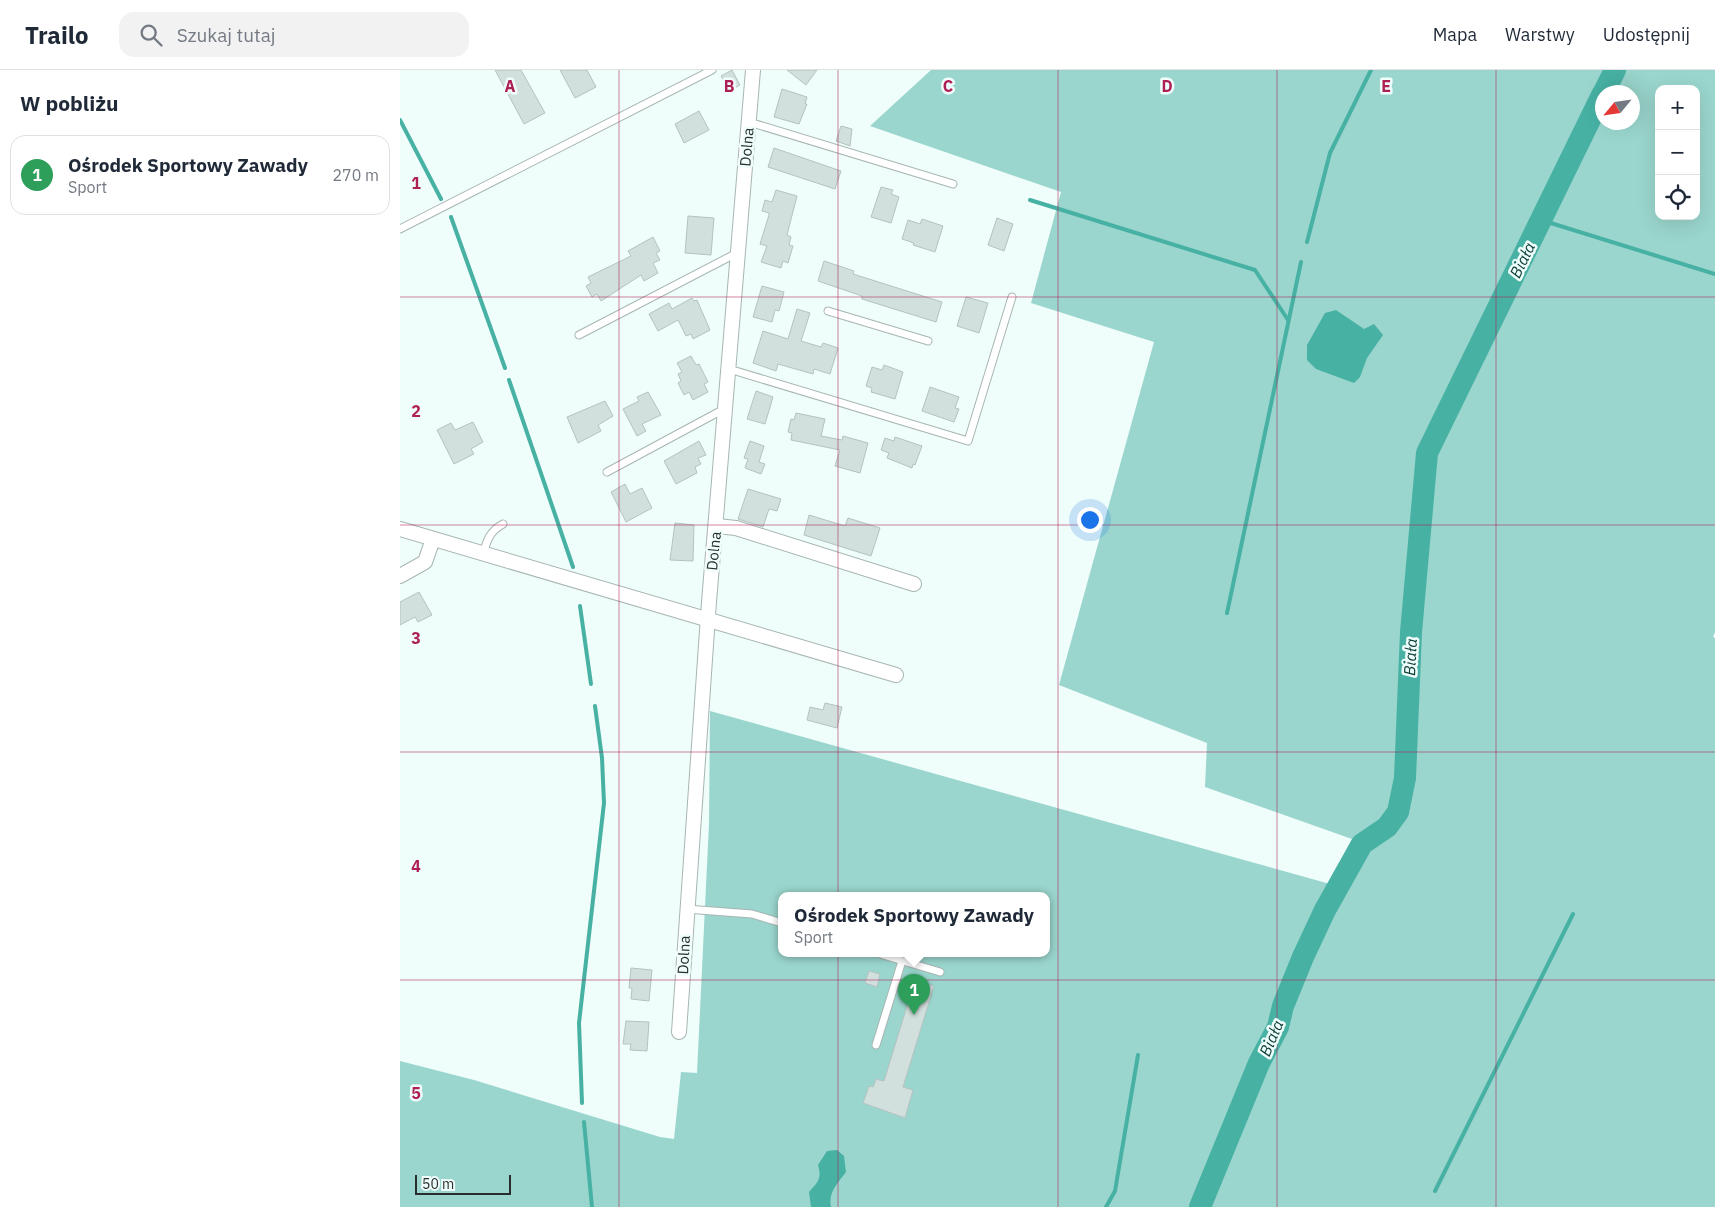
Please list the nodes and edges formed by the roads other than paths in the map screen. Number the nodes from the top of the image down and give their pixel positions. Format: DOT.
graph roads {
  1 [pos="712,70"];
  2 [pos="753,70"];
  3 [pos="749,122"];
  4 [pos="953,184"];
  5 [pos="400,229"];
  6 [pos="737,253"];
  7 [pos="1012,297"];
  8 [pos="828,311"];
  9 [pos="580,335"];
  10 [pos="928,341"];
  11 [pos="729,369"];
  12 [pos="727,408"];
  13 [pos="607,472"];
  14 [pos="503,524"];
  15 [pos="717,526"];
  16 [pos="400,529"];
  17 [pos="433,539"];
  18 [pos="483,554"];
  19 [pos="400,576"];
  20 [pos="914,584"];
  21 [pos="708,619"];
  22 [pos="896,675"];
  23 [pos="686,909"];
  24 [pos="778,922"];
  25 [pos="889,957"];
  26 [pos="902,961"];
  27 [pos="940,972"];
  28 [pos="679,1032"];
  29 [pos="876,1045"];
  1 -- 5 [label="lane"];
  2 -- 3 [label="street, Dolna"];
  3 -- 4 [label="lane"];
  3 -- 6 [label="street, Dolna"];
  6 -- 9 [label="lane"];
  6 -- 11 [label="street, Dolna"];
  7 -- 11 [label="lane"];
  8 -- 10 [label="lane"];
  11 -- 12 [label="street, Dolna"];
  12 -- 13 [label="lane"];
  12 -- 15 [label="street, Dolna"];
  14 -- 18 [label="lane"];
  15 -- 20 [label="street"];
  15 -- 21 [label="street, Dolna"];
  16 -- 17 [label="street"];
  17 -- 18 [label="street"];
  17 -- 19 [label="street"];
  18 -- 21 [label="street"];
  21 -- 22 [label="street"];
  21 -- 23 [label="street, Dolna"];
  23 -- 24 [label="lane"];
  23 -- 28 [label="street, Dolna"];
  25 -- 26 [label="lane"];
  26 -- 27 [label="lane"];
  26 -- 29 [label="lane"];
}
